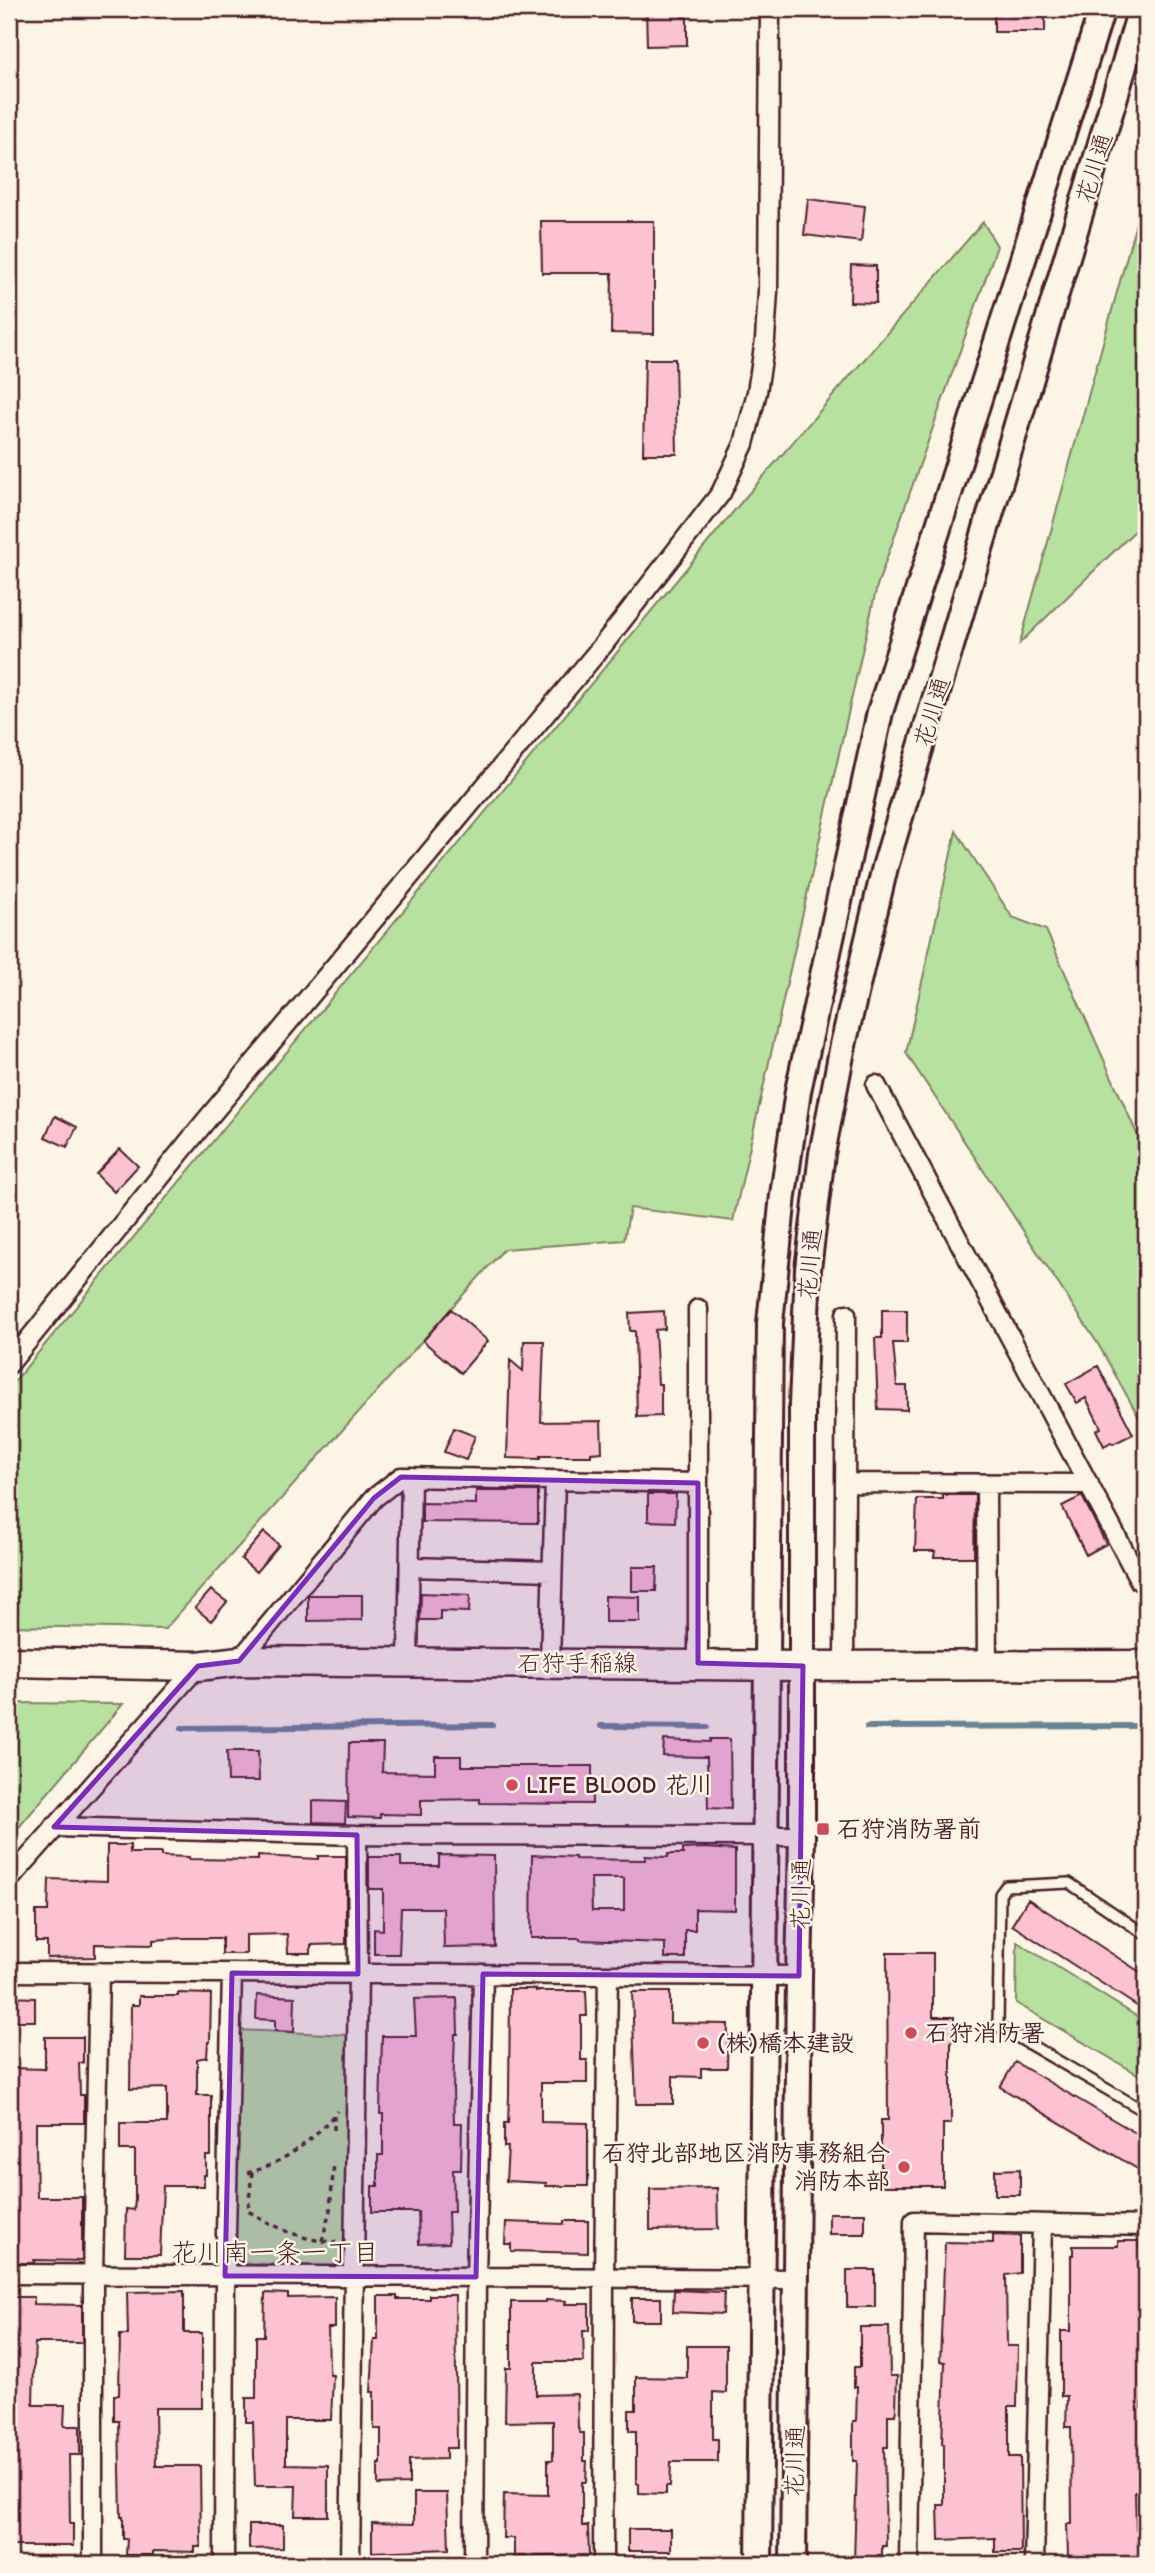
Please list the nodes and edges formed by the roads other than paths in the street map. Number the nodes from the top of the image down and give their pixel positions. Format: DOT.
graph roads {
  1 [pos="770,9"];
  2 [pos="1102,9"];
  3 [pos="1141,9"];
  4 [pos="876,1085"];
  5 [pos="698,1309"];
  6 [pos="846,1314"];
  7 [pos="9,1364"];
  8 [pos="411,1477"];
  9 [pos="555,1480"];
  10 [pos="698,1483"];
  11 [pos="845,1483"];
  12 [pos="986,1484"];
  13 [pos="1088,1484"];
  14 [pos="410,1567"];
  15 [pos="552,1571"];
  16 [pos="1146,1585"];
  17 [pos="239,1661"];
  18 [pos="9,1662"];
  19 [pos="408,1662"];
  20 [pos="550,1663"];
  21 [pos="698,1664"];
  22 [pos="767,1664"];
  23 [pos="987,1665"];
  24 [pos="1146,1665"];
  25 [pos="198,1666"];
  26 [pos="803,1666"];
  27 [pos="844,1666"];
  28 [pos="54,1827"];
  29 [pos="765,1834"];
  30 [pos="356,1835"];
  31 [pos="802,1836"];
  32 [pos="9,1880"];
  33 [pos="1146,1935"];
  34 [pos="9,1972"];
  35 [pos="99,1972"];
  36 [pos="232,1973"];
  37 [pos="358,1974"];
  38 [pos="483,1974"];
  39 [pos="608,1975"];
  40 [pos="764,1976"];
  41 [pos="799,1976"];
  42 [pos="1146,2112"];
  43 [pos="1042,2224"];
  44 [pos="1146,2226"];
  45 [pos="9,2274"];
  46 [pos="93,2275"];
  47 [pos="226,2276"];
  48 [pos="355,2277"];
  49 [pos="476,2277"];
  50 [pos="604,2278"];
  51 [pos="762,2279"];
  52 [pos="797,2279"];
  53 [pos="93,2564"];
  54 [pos="224,2564"];
  55 [pos="351,2564"];
  56 [pos="474,2564"];
  57 [pos="603,2564"];
  58 [pos="759,2564"];
  59 [pos="793,2564"];
  60 [pos="909,2564"];
  61 [pos="1034,2564"];
  1 -- 7 [label="street"];
  2 -- 22 [label="street, 花川通"];
  3 -- 26 [label="street, 花川通"];
  4 -- 13 [label="street"];
  5 -- 10 [label="street"];
  6 -- 11 [label="street"];
  8 -- 9 [label="street"];
  8 -- 14 [label="street"];
  8 -- 17 [label="street"];
  9 -- 10 [label="street"];
  9 -- 15 [label="street"];
  10 -- 21 [label="street"];
  11 -- 12 [label="street"];
  11 -- 27 [label="street"];
  12 -- 13 [label="street"];
  12 -- 23 [label="street"];
  13 -- 16 [label="street"];
  14 -- 15 [label="street"];
  14 -- 19 [label="street"];
  15 -- 20 [label="street"];
  17 -- 19 [label="main road, 石狩手稲線"];
  17 -- 25 [label="main road, 石狩手稲線"];
  18 -- 25 [label="main road, 石狩手稲線"];
  19 -- 20 [label="main road, 石狩手稲線"];
  20 -- 21 [label="main road, 石狩手稲線"];
  21 -- 22 [label="main road, 石狩手稲線"];
  22 -- 26 [label="main road, 石狩手稲線"];
  22 -- 29 [label="street, 花川通"];
  23 -- 24 [label="main road, 石狩手稲線"];
  23 -- 27 [label="main road, 石狩手稲線"];
  25 -- 28 [label="street"];
  26 -- 27 [label="main road, 石狩手稲線"];
  26 -- 31 [label="street, 花川通"];
  28 -- 30 [label="street"];
  28 -- 32 [label="street"];
  29 -- 30 [label="street"];
  29 -- 31 [label="street"];
  29 -- 40 [label="street, 花川通"];
  30 -- 37 [label="street"];
  31 -- 41 [label="street, 花川通"];
  33 -- 42 [label="lane"];
  34 -- 35 [label="street"];
  35 -- 36 [label="street"];
  35 -- 46 [label="street"];
  36 -- 37 [label="street"];
  36 -- 47 [label="street"];
  37 -- 38 [label="street"];
  37 -- 48 [label="street"];
  38 -- 39 [label="street"];
  38 -- 49 [label="street"];
  39 -- 40 [label="street"];
  39 -- 50 [label="street"];
  40 -- 41 [label="street"];
  40 -- 51 [label="street, 花川通"];
  41 -- 52 [label="street, 花川通"];
  43 -- 44 [label="street"];
  43 -- 60 [label="street"];
  43 -- 61 [label="street"];
  45 -- 46 [label="street"];
  46 -- 47 [label="street"];
  46 -- 53 [label="street"];
  47 -- 48 [label="street"];
  47 -- 54 [label="street"];
  48 -- 49 [label="street"];
  48 -- 55 [label="street"];
  49 -- 50 [label="street"];
  49 -- 56 [label="street"];
  50 -- 51 [label="street"];
  50 -- 57 [label="street"];
  51 -- 52 [label="street"];
  51 -- 58 [label="street, 花川通"];
  52 -- 59 [label="street, 花川通"];
}
